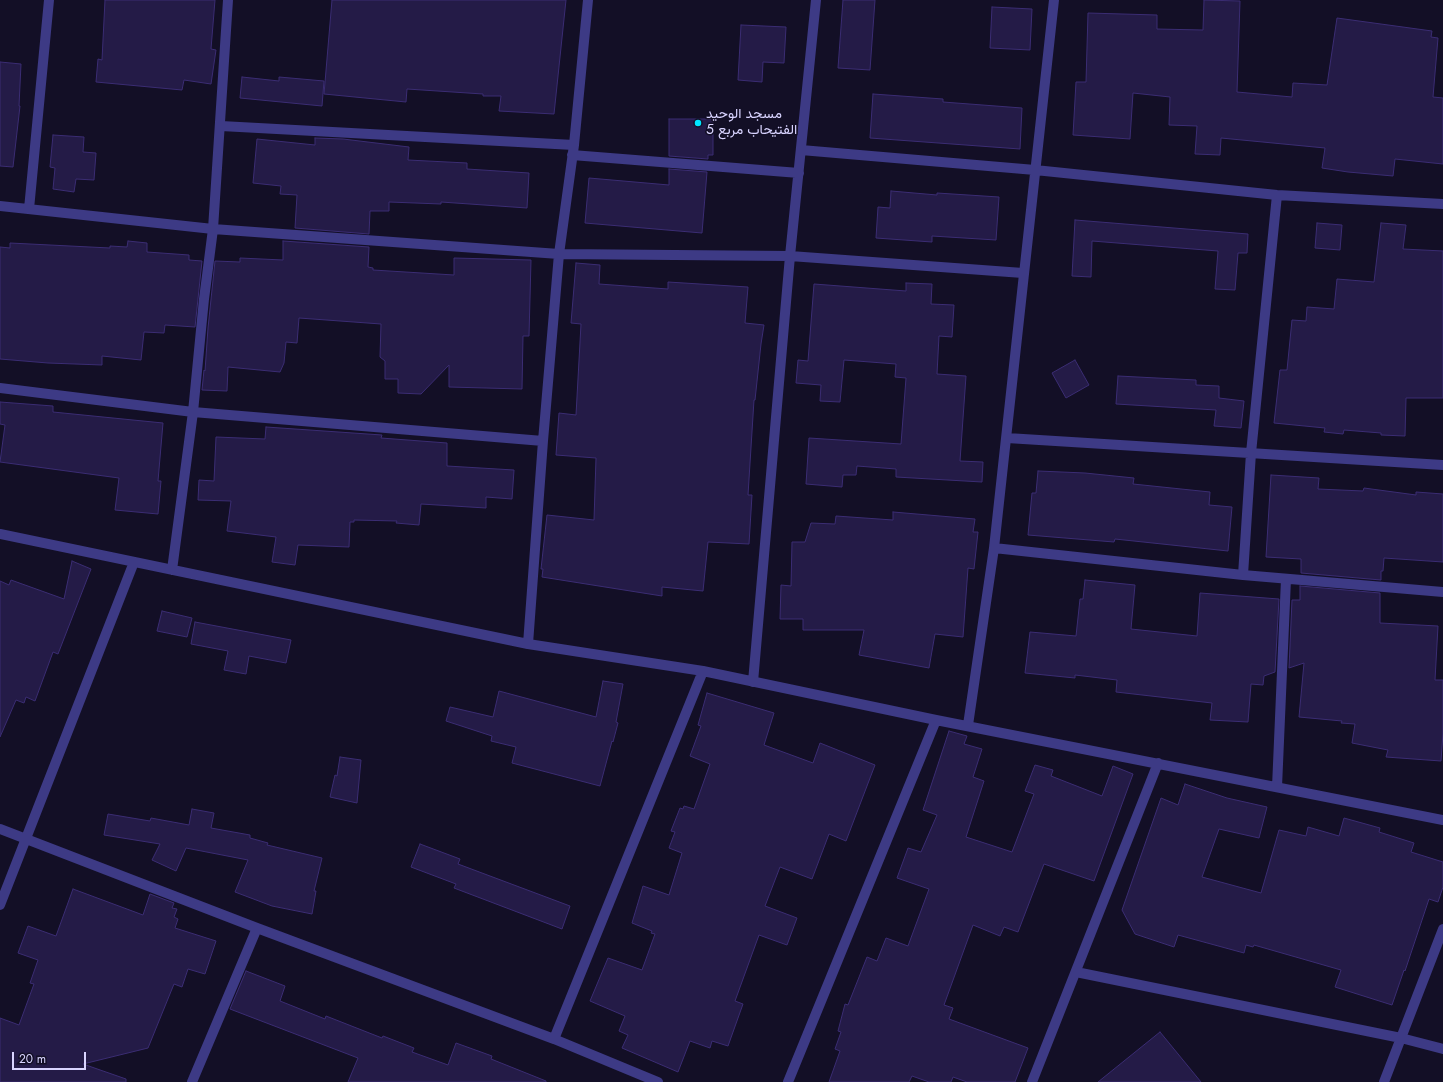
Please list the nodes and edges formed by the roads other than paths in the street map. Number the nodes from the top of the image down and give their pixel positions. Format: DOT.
graph roads {
  1 [pos="49,0"];
  2 [pos="228,0"];
  3 [pos="588,0"];
  4 [pos="816,0"];
  5 [pos="1054,0"];
  6 [pos="221,126"];
  7 [pos="573,150"];
  8 [pos="801,150"];
  9 [pos="1036,170"];
  10 [pos="799,173"];
  11 [pos="1277,195"];
  12 [pos="1443,204"];
  13 [pos="0,206"];
  14 [pos="29,209"];
  15 [pos="213,229"];
  16 [pos="559,254"];
  17 [pos="790,256"];
  18 [pos="1023,273"];
  19 [pos="0,388"];
  20 [pos="193,412"];
  21 [pos="1007,438"];
  22 [pos="543,441"];
  23 [pos="1251,453"];
  24 [pos="1443,465"];
  25 [pos="0,534"];
  26 [pos="994,548"];
  27 [pos="134,562"];
  28 [pos="172,570"];
  29 [pos="1243,575"];
  30 [pos="1286,579"];
  31 [pos="1443,592"];
  32 [pos="528,644"];
  33 [pos="703,671"];
  34 [pos="753,682"];
  35 [pos="936,720"];
  36 [pos="968,725"];
  37 [pos="1158,763"];
  38 [pos="1277,787"];
  39 [pos="1443,820"];
  40 [pos="0,829"];
  41 [pos="25,839"];
  42 [pos="0,905"];
  43 [pos="257,928"];
  44 [pos="1443,929"];
  45 [pos="1076,972"];
  46 [pos="1401,1038"];
  47 [pos="554,1039"];
  48 [pos="1443,1049"];
  49 [pos="192,1082"];
  50 [pos="658,1082"];
  51 [pos="788,1082"];
  52 [pos="1032,1082"];
  53 [pos="1384,1082"];
  1 -- 14 [label="street"];
  2 -- 6 [label="street"];
  3 -- 7 [label="street"];
  4 -- 8 [label="street"];
  5 -- 9 [label="street"];
  6 -- 7 [label="street"];
  6 -- 15 [label="street"];
  7 -- 10 [label="street"];
  7 -- 16 [label="street"];
  8 -- 9 [label="street"];
  8 -- 10 [label="street"];
  9 -- 11 [label="street"];
  9 -- 18 [label="street"];
  10 -- 17 [label="street"];
  11 -- 12 [label="street"];
  11 -- 23 [label="street"];
  13 -- 14 [label="street"];
  14 -- 15 [label="street"];
  15 -- 16 [label="street"];
  15 -- 20 [label="street"];
  16 -- 17 [label="street"];
  16 -- 22 [label="street"];
  17 -- 18 [label="street"];
  17 -- 34 [label="street"];
  18 -- 21 [label="street"];
  19 -- 20 [label="street"];
  20 -- 22 [label="street"];
  20 -- 28 [label="street"];
  21 -- 23 [label="street"];
  21 -- 26 [label="street"];
  22 -- 32 [label="street"];
  23 -- 24 [label="street"];
  23 -- 29 [label="street"];
  25 -- 27 [label="street"];
  26 -- 29 [label="street"];
  26 -- 36 [label="street"];
  27 -- 28 [label="street"];
  27 -- 41 [label="street"];
  28 -- 32 [label="street"];
  29 -- 30 [label="street"];
  30 -- 31 [label="street"];
  30 -- 38 [label="street"];
  32 -- 33 [label="street"];
  33 -- 34 [label="street"];
  33 -- 47 [label="street"];
  34 -- 35 [label="street"];
  35 -- 36 [label="street"];
  35 -- 51 [label="street"];
  36 -- 37 [label="street"];
  37 -- 38 [label="street"];
  37 -- 45 [label="street"];
  38 -- 39 [label="street"];
  40 -- 41 [label="street"];
  41 -- 42 [label="street"];
  41 -- 43 [label="street"];
  43 -- 47 [label="street"];
  43 -- 49 [label="street"];
  44 -- 46 [label="street"];
  45 -- 46 [label="street"];
  45 -- 52 [label="street"];
  46 -- 48 [label="street"];
  46 -- 53 [label="street"];
  47 -- 50 [label="street"];
}
